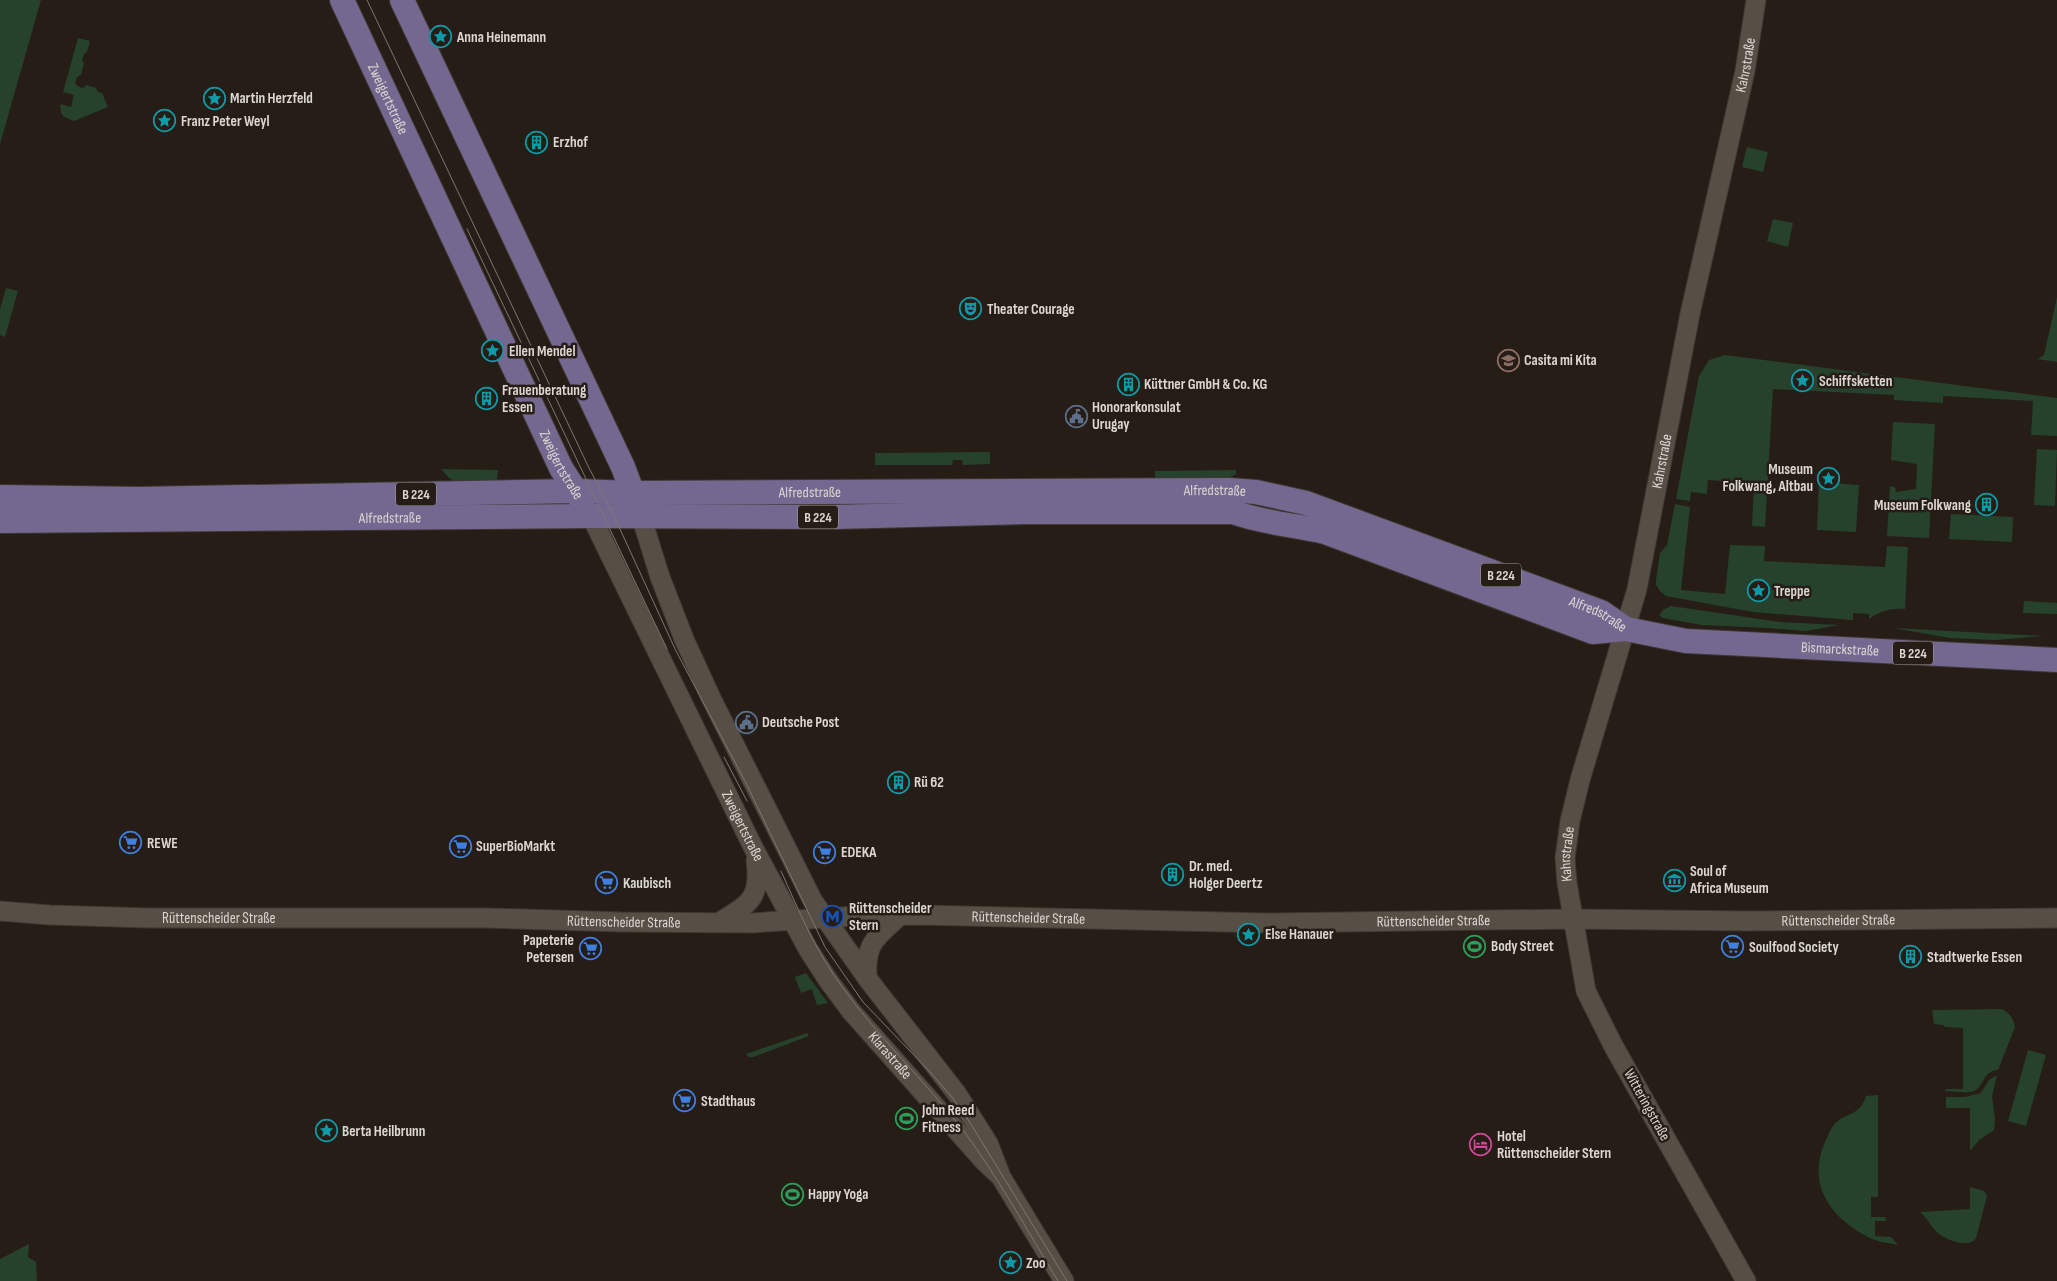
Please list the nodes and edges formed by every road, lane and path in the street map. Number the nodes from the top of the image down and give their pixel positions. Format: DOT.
graph roads {
  1 [pos="342,0"];
  2 [pos="402,0"];
  3 [pos="1756,0"];
  4 [pos="576,491"];
  5 [pos="633,493"];
  6 [pos="0,497"];
  7 [pos="591,516"];
  8 [pos="641,516"];
  9 [pos="0,522"];
  10 [pos="1626,629"];
  11 [pos="2057,660"];
  12 [pos="753,847"];
  13 [pos="0,911"];
  14 [pos="900,915"];
  15 [pos="2057,918"];
  16 [pos="824,919"];
  17 [pos="1573,919"];
  18 [pos="720,922"];
  19 [pos="793,922"];
  20 [pos="867,978"];
  21 [pos="1001,1177"];
  22 [pos="1064,1281"];
  23 [pos="1746,1281"];
  1 -- 4 [label="main road, Zweigertstraße"];
  2 -- 5 [label="main road, Zweigertstraße"];
  3 -- 10 [label="street, Kahrstraße"];
  4 -- 5 [label="main road, Alfredstraße / B 224"];
  4 -- 6 [label="main road, Alfredstraße / B 224"];
  4 -- 7 [label="main road, Zweigertstraße"];
  5 -- 8 [label="main road, Zweigertstraße"];
  5 -- 10 [label="main road, Alfredstraße / B 224"];
  7 -- 8 [label="main road, Alfredstraße / B 224"];
  7 -- 9 [label="main road, Alfredstraße / B 224"];
  7 -- 12 [label="street, Zweigertstraße"];
  8 -- 10 [label="main road, Alfredstraße / B 224"];
  8 -- 16 [label="street, Zweigertstraße"];
  10 -- 11 [label="main road, Bismarckstraße / B 224"];
  10 -- 17 [label="street, Kahrstraße"];
  12 -- 18 [label="street"];
  12 -- 19 [label="street, Zweigertstraße"];
  13 -- 18 [label="street, Rüttenscheider Straße"];
  14 -- 16 [label="street, Rüttenscheider Straße"];
  14 -- 17 [label="street, Rüttenscheider Straße"];
  14 -- 20 [label="street"];
  15 -- 17 [label="street, Rüttenscheider Straße"];
  16 -- 19 [label="street, Rüttenscheider Straße"];
  16 -- 20 [label="street, Klarastraße"];
  17 -- 23 [label="street, Witteringstraße"];
  18 -- 19 [label="street, Rüttenscheider Straße"];
  19 -- 21 [label="street, Klarastraße"];
  20 -- 21 [label="street, Klarastraße"];
  21 -- 22 [label="street, Klarastraße"];
}
